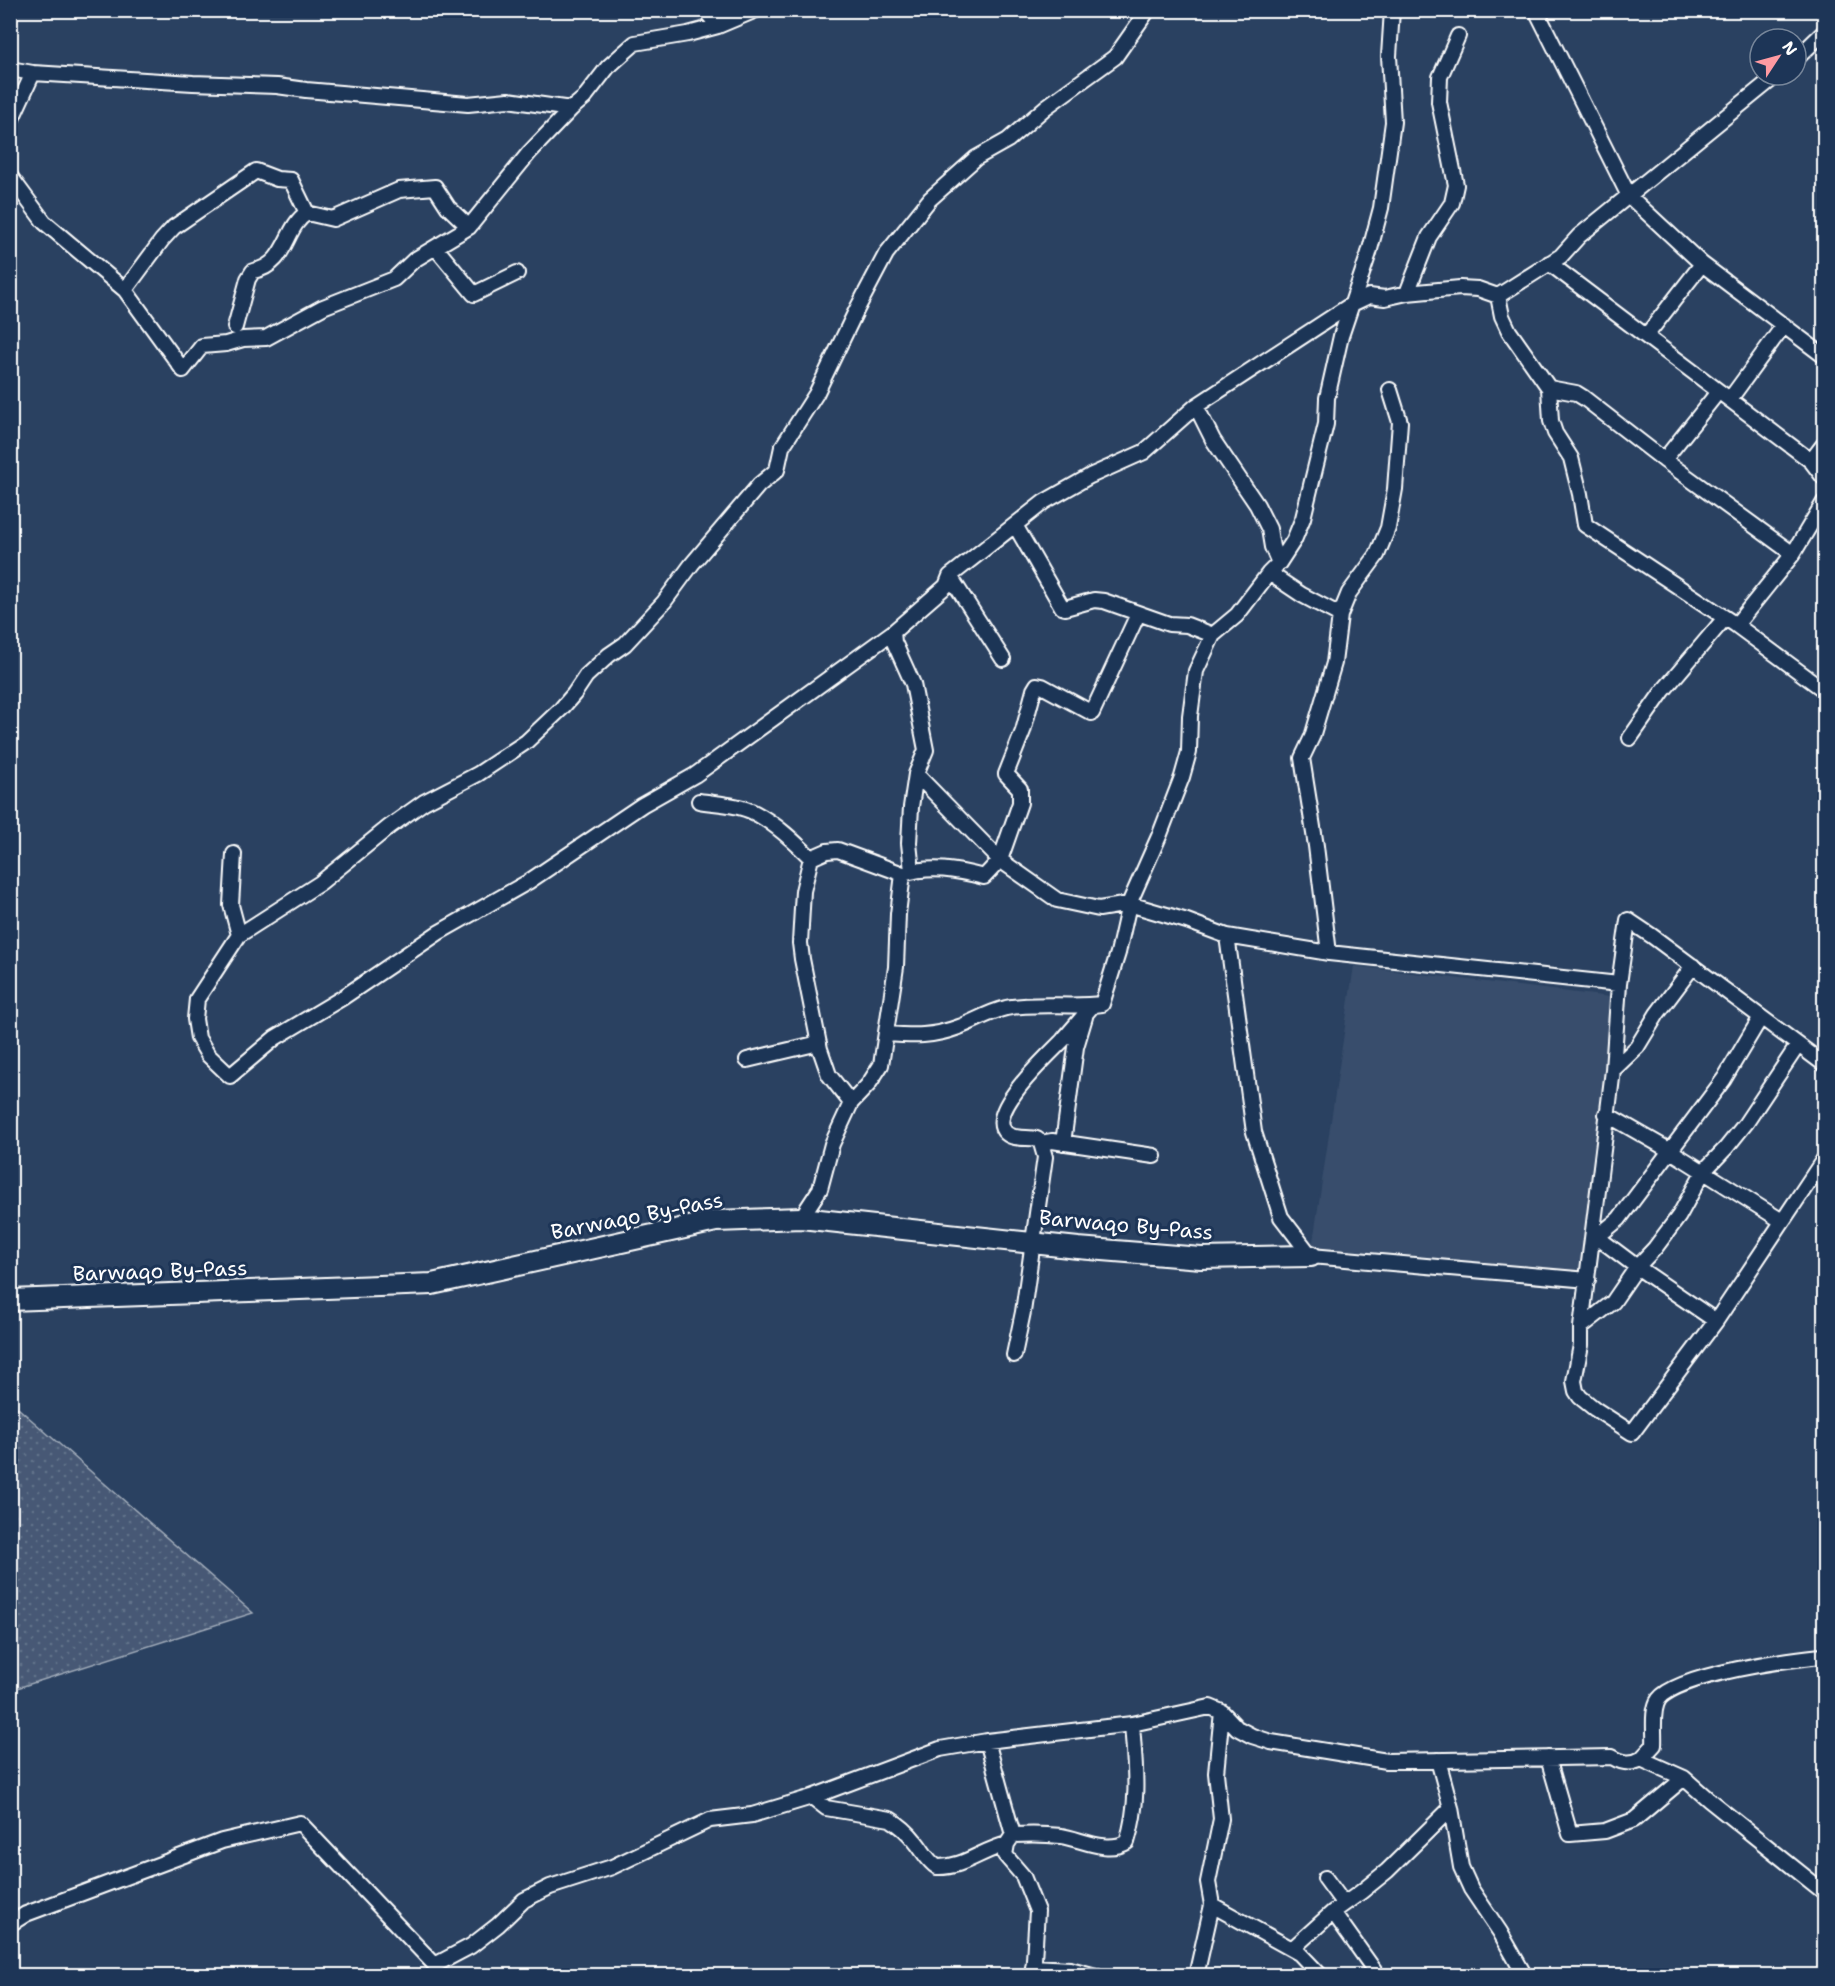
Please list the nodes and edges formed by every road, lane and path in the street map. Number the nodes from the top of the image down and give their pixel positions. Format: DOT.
graph roads {
  1 [pos="705,10"];
  2 [pos="756,10"];
  3 [pos="1148,10"];
  4 [pos="1392,10"];
  5 [pos="1536,10"];
  6 [pos="718,26"];
  7 [pos="1824,32"];
  8 [pos="1458,36"];
  9 [pos="1808,47"];
  10 [pos="10,69"];
  11 [pos="33,73"];
  12 [pos="1762,87"];
  13 [pos="571,109"];
  14 [pos="10,123"];
  15 [pos="10,176"];
  16 [pos="1629,196"];
  17 [pos="307,213"];
  18 [pos="469,227"];
  19 [pos="436,248"];
  20 [pos="1549,263"];
  21 [pos="1702,264"];
  22 [pos="517,273"];
  23 [pos="125,290"];
  24 [pos="1407,293"];
  25 [pos="1498,296"];
  26 [pos="1352,304"];
  27 [pos="1784,325"];
  28 [pos="235,327"];
  29 [pos="1646,336"];
  30 [pos="1824,356"];
  31 [pos="1549,388"];
  32 [pos="1390,390"];
  33 [pos="1724,395"];
  34 [pos="1196,406"];
  35 [pos="1824,444"];
  36 [pos="1664,460"];
  37 [pos="1811,461"];
  38 [pos="1824,478"];
  39 [pos="1824,502"];
  40 [pos="1015,525"];
  41 [pos="1793,554"];
  42 [pos="1279,563"];
  43 [pos="1269,573"];
  44 [pos="950,576"];
  45 [pos="1138,614"];
  46 [pos="1340,615"];
  47 [pos="1731,622"];
  48 [pos="893,632"];
  49 [pos="1213,636"];
  50 [pos="1003,659"];
  51 [pos="1824,690"];
  52 [pos="1630,738"];
  53 [pos="916,774"];
  54 [pos="699,801"];
  55 [pos="234,854"];
  56 [pos="811,858"];
  57 [pos="1000,860"];
  58 [pos="908,872"];
  59 [pos="1129,904"];
  60 [pos="239,935"];
  61 [pos="1227,936"];
  62 [pos="1329,953"];
  63 [pos="1693,966"];
  64 [pos="1619,984"];
  65 [pos="1090,1008"];
  66 [pos="1761,1017"];
  67 [pos="886,1034"];
  68 [pos="819,1043"];
  69 [pos="1798,1045"];
  70 [pos="747,1060"];
  71 [pos="1824,1064"];
  72 [pos="1613,1070"];
  73 [pos="851,1103"];
  74 [pos="1606,1114"];
  75 [pos="1041,1143"];
  76 [pos="1063,1143"];
  77 [pos="1669,1150"];
  78 [pos="1154,1156"];
  79 [pos="1824,1158"];
  80 [pos="1703,1172"];
  81 [pos="801,1218"];
  82 [pos="1782,1221"];
  83 [pos="1594,1241"];
  84 [pos="1033,1242"];
  85 [pos="1311,1256"];
  86 [pos="1637,1268"];
  87 [pos="1588,1280"];
  88 [pos="10,1300"];
  89 [pos="1716,1321"];
  90 [pos="1581,1327"];
  91 [pos="1014,1355"];
  92 [pos="1824,1656"];
  93 [pos="1222,1712"];
  94 [pos="1132,1724"];
  95 [pos="987,1741"];
  96 [pos="1548,1758"];
  97 [pos="1641,1759"];
  98 [pos="1438,1760"];
  99 [pos="1684,1778"];
  100 [pos="812,1797"];
  101 [pos="1451,1808"];
  102 [pos="1010,1840"];
  103 [pos="1325,1878"];
  104 [pos="1824,1893"];
  105 [pos="1212,1905"];
  106 [pos="1338,1908"];
  107 [pos="10,1924"];
  108 [pos="1292,1949"];
  109 [pos="1033,1971"];
  110 [pos="1378,1975"];
  111 [pos="1096,1976"];
  112 [pos="1196,1976"];
  113 [pos="1321,1976"];
  114 [pos="1524,1976"];
  1 -- 6 [label="street"];
  2 -- 6 [label="street"];
  3 -- 60 [label="street"];
  4 -- 26 [label="street"];
  5 -- 16 [label="street"];
  6 -- 13 [label="street"];
  7 -- 9 [label="street"];
  8 -- 24 [label="street"];
  10 -- 11 [label="street"];
  11 -- 13 [label="street"];
  11 -- 14 [label="street"];
  12 -- 16 [label="street"];
  13 -- 18 [label="street"];
  15 -- 23 [label="street"];
  16 -- 20 [label="street"];
  16 -- 21 [label="street"];
  17 -- 18 [label="street"];
  17 -- 23 [label="street"];
  17 -- 28 [label="street"];
  18 -- 19 [label="street"];
  19 -- 22 [label="street"];
  19 -- 23 [label="street"];
  20 -- 25 [label="street"];
  20 -- 29 [label="street"];
  21 -- 27 [label="street"];
  21 -- 29 [label="street"];
  24 -- 25 [label="street"];
  24 -- 26 [label="street"];
  25 -- 31 [label="street"];
  26 -- 34 [label="street"];
  26 -- 42 [label="street"];
  27 -- 30 [label="street"];
  27 -- 33 [label="street"];
  29 -- 33 [label="street"];
  31 -- 36 [label="street"];
  31 -- 47 [label="street"];
  32 -- 46 [label="street"];
  33 -- 36 [label="street"];
  33 -- 37 [label="street"];
  34 -- 40 [label="street"];
  34 -- 42 [label="street"];
  35 -- 37 [label="street"];
  36 -- 41 [label="street"];
  37 -- 38 [label="street"];
  39 -- 41 [label="street"];
  40 -- 44 [label="street"];
  40 -- 45 [label="street"];
  41 -- 47 [label="street"];
  42 -- 43 [label="street"];
  43 -- 46 [label="street"];
  43 -- 49 [label="street"];
  44 -- 48 [label="street"];
  44 -- 50 [label="street"];
  45 -- 49 [label="street"];
  45 -- 57 [label="street"];
  46 -- 62 [label="street"];
  47 -- 51 [label="street"];
  47 -- 52 [label="street"];
  48 -- 53 [label="street"];
  48 -- 60 [label="street"];
  49 -- 59 [label="street"];
  53 -- 57 [label="street"];
  53 -- 58 [label="street"];
  54 -- 56 [label="street"];
  55 -- 60 [label="street"];
  56 -- 58 [label="street"];
  56 -- 68 [label="street"];
  57 -- 58 [label="street"];
  57 -- 59 [label="street"];
  58 -- 67 [label="street"];
  59 -- 61 [label="street"];
  59 -- 65 [label="street"];
  61 -- 62 [label="street"];
  61 -- 85 [label="street"];
  62 -- 64 [label="street"];
  63 -- 64 [label="street"];
  63 -- 66 [label="street"];
  63 -- 72 [label="street"];
  64 -- 72 [label="street"];
  65 -- 67 [label="street"];
  65 -- 75 [label="street"];
  65 -- 76 [label="street"];
  66 -- 69 [label="street"];
  66 -- 77 [label="street"];
  67 -- 73 [label="street"];
  68 -- 70 [label="street"];
  68 -- 73 [label="street"];
  69 -- 71 [label="street"];
  69 -- 80 [label="street"];
  72 -- 74 [label="street"];
  73 -- 81 [label="street"];
  74 -- 77 [label="street"];
  74 -- 83 [label="street"];
  75 -- 76 [label="street"];
  75 -- 84 [label="street"];
  76 -- 78 [label="street"];
  77 -- 80 [label="street"];
  77 -- 83 [label="street"];
  79 -- 82 [label="street"];
  80 -- 82 [label="street"];
  80 -- 86 [label="street"];
  81 -- 84 [label="highway, Barwaqo By-Pass"];
  81 -- 88 [label="highway, Barwaqo By-Pass"];
  82 -- 89 [label="street"];
  83 -- 86 [label="street"];
  83 -- 87 [label="street"];
  84 -- 85 [label="highway, Barwaqo By-Pass"];
  84 -- 91 [label="street"];
  85 -- 87 [label="street"];
  86 -- 89 [label="street"];
  86 -- 90 [label="street"];
  87 -- 90 [label="street"];
  89 -- 90 [label="street"];
  92 -- 97 [label="street"];
  93 -- 94 [label="street"];
  93 -- 98 [label="street"];
  93 -- 105 [label="street"];
  94 -- 95 [label="street"];
  94 -- 102 [label="street"];
  95 -- 100 [label="street"];
  95 -- 102 [label="street"];
  96 -- 97 [label="street"];
  96 -- 98 [label="street"];
  96 -- 99 [label="street"];
  97 -- 99 [label="street"];
  98 -- 101 [label="street"];
  99 -- 104 [label="street"];
  100 -- 102 [label="street"];
  100 -- 107 [label="street"];
  101 -- 106 [label="street"];
  101 -- 114 [label="street"];
  102 -- 109 [label="street"];
  103 -- 106 [label="street"];
  105 -- 108 [label="street"];
  105 -- 112 [label="street"];
  106 -- 108 [label="street"];
  106 -- 110 [label="street"];
  108 -- 113 [label="street"];
  109 -- 111 [label="street"];
}
